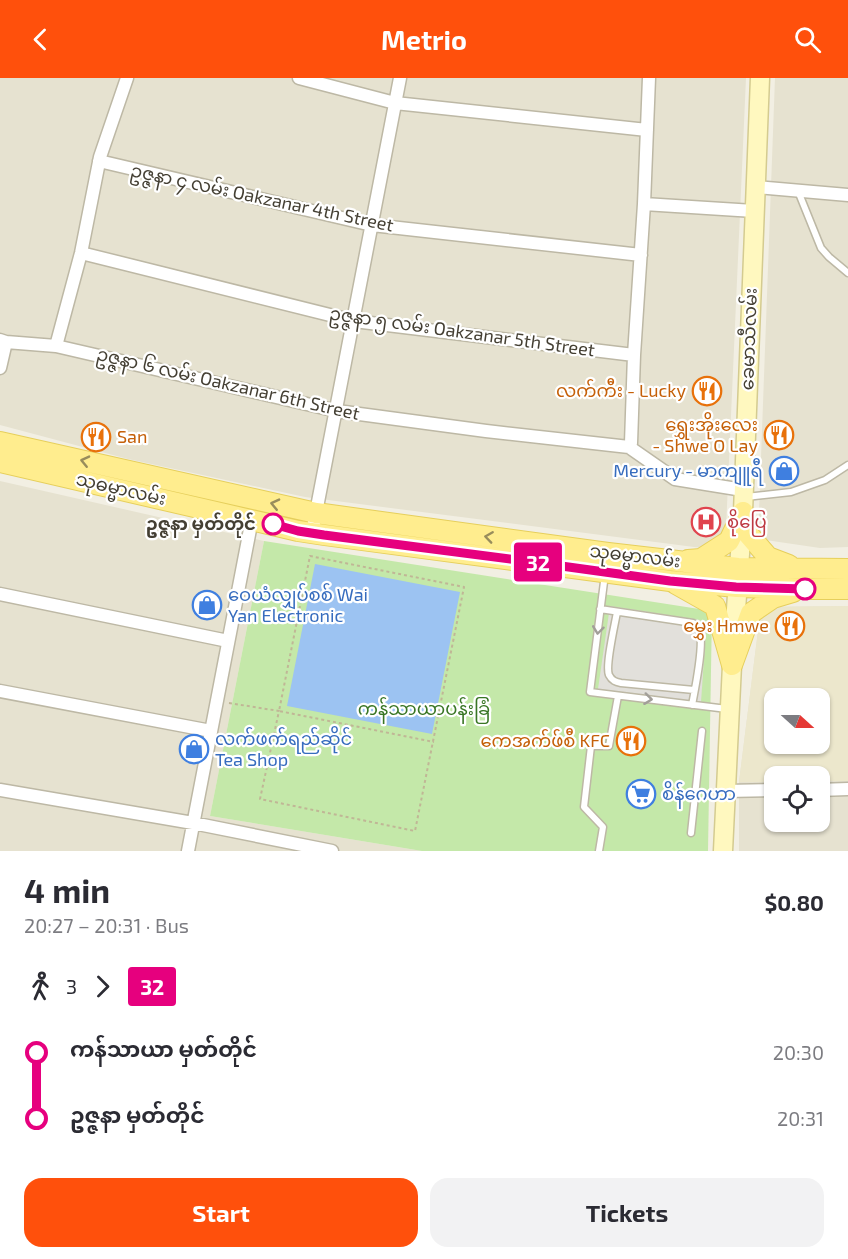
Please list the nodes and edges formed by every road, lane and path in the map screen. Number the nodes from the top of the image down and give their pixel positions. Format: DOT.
graph roads {
  1 [pos="127,78"];
  2 [pos="298,78"];
  3 [pos="400,78"];
  4 [pos="650,78"];
  5 [pos="760,78"];
  6 [pos="395,104"];
  7 [pos="647,130"];
  8 [pos="99,161"];
  9 [pos="756,187"];
  10 [pos="798,190"];
  11 [pos="848,195"];
  12 [pos="644,204"];
  13 [pos="754,211"];
  14 [pos="372,225"];
  15 [pos="81,253"];
  16 [pos="641,255"];
  17 [pos="848,273"];
  18 [pos="354,321"];
  19 [pos="3,341"];
  20 [pos="56,346"];
  21 [pos="634,355"];
  22 [pos="0,368"];
  23 [pos="337,411"];
  24 [pos="0,442"];
  25 [pos="629,447"];
  26 [pos="0,462"];
  27 [pos="848,465"];
  28 [pos="743,500"];
  29 [pos="316,513"];
  30 [pos="252,519"];
  31 [pos="312,533"];
  32 [pos="671,561"];
  33 [pos="607,562"];
  34 [pos="848,569"];
  35 [pos="737,578"];
  36 [pos="804,579"];
  37 [pos="670,581"];
  38 [pos="848,589"];
  39 [pos="0,594"];
  40 [pos="600,609"];
  41 [pos="617,612"];
  42 [pos="228,642"];
  43 [pos="732,665"];
  44 [pos="694,690"];
  45 [pos="0,691"];
  46 [pos="618,696"];
  47 [pos="217,701"];
  48 [pos="692,705"];
  49 [pos="730,710"];
  50 [pos="279,711"];
  51 [pos="211,731"];
  52 [pos="702,731"];
  53 [pos="434,742"];
  54 [pos="848,789"];
  55 [pos="0,790"];
  56 [pos="764,790"];
  57 [pos="830,790"];
  58 [pos="726,791"];
  59 [pos="193,823"];
  60 [pos="691,833"];
  61 [pos="188,851"];
  62 [pos="332,851"];
  63 [pos="599,851"];
  64 [pos="723,851"];
  1 -- 8 [label="street"];
  2 -- 6 [label="street"];
  3 -- 6 [label="street"];
  4 -- 7 [label="street"];
  5 -- 9 [label="main road, ခေမာသီလမ်း"];
  6 -- 7 [label="street"];
  6 -- 14 [label="street"];
  7 -- 12 [label="street"];
  8 -- 14 [label="street, ဥဇ္ဇနာ ၄ လမ်း Oakzanar 4th Street"];
  8 -- 15 [label="street"];
  9 -- 10 [label="street"];
  9 -- 13 [label="main road, ခေမာသီလမ်း"];
  10 -- 11 [label="street"];
  10 -- 17 [label="lane"];
  12 -- 13 [label="street"];
  12 -- 16 [label="street"];
  13 -- 28 [label="main road, ခေမာသီလမ်း"];
  14 -- 16 [label="street, ဥဇ္ဇနာ ၄ လမ်း Oakzanar 4th Street"];
  14 -- 18 [label="street"];
  15 -- 18 [label="street, ဥဇ္ဇနာ ၅ လမ်း Oakzanar 5th Street"];
  15 -- 20 [label="street"];
  16 -- 21 [label="street"];
  18 -- 21 [label="street, ဥဇ္ဇနာ ၅ လမ်း Oakzanar 5th Street"];
  18 -- 23 [label="street"];
  19 -- 20 [label="street, ဥဇ္ဇနာ ၆ လမ်း Oakzanar 6th Street"];
  19 -- 22 [label="street"];
  20 -- 23 [label="street, ဥဇ္ဇနာ ၆ လမ်း Oakzanar 6th Street"];
  21 -- 25 [label="street"];
  23 -- 25 [label="street, ဥဇ္ဇနာ ၆ လမ်း Oakzanar 6th Street"];
  23 -- 29 [label="street"];
  29 -- 24 [label="main road, သုဓမ္မာလမ်း, one-way"];
  25 -- 28 [label="street"];
  26 -- 30 [label="main road, သုဓမ္မာလမ်း"];
  27 -- 28 [label="lane"];
  28 -- 32 [label="main road"];
  28 -- 35 [label="main road, ခေမာသီလမ်း"];
  28 -- 36 [label="main road"];
  29 -- 31 [label="street"];
  33 -- 29 [label="main road, သုဓမ္မာလမ်း, one-way"];
  30 -- 31 [label="main road, သုဓမ္မာလမ်း"];
  30 -- 42 [label="street"];
  31 -- 33 [label="main road, သုဓမ္မာလမ်း"];
  32 -- 33 [label="main road, သုဓမ္မာလမ်း"];
  32 -- 35 [label="main road, သုဓမ္မာလမ်း"];
  33 -- 37 [label="main road, သုဓမ္မာလမ်း"];
  33 -- 40 [label="lane"];
  34 -- 36 [label="main road, သုဓမ္မာလမ်း"];
  35 -- 36 [label="main road, သုဓမ္မာလမ်း"];
  35 -- 37 [label="main road, သုဓမ္မာလမ်း"];
  35 -- 43 [label="main road, ခေမာသီလမ်း"];
  36 -- 38 [label="main road, သုဓမ္မာလမ်း"];
  36 -- 43 [label="main road"];
  37 -- 43 [label="main road"];
  39 -- 42 [label="street"];
  40 -- 41 [label="lane"];
  40 -- 46 [label="lane, one-way"];
  41 -- 44 [label="lane"];
  41 -- 44 [label="lane"];
  42 -- 47 [label="street"];
  43 -- 49 [label="main road, ခေမာသီလမ်း"];
  44 -- 48 [label="lane"];
  45 -- 51 [label="street"];
  46 -- 48 [label="lane, one-way"];
  46 -- 63 [label="lane"];
  47 -- 50 [label="path"];
  47 -- 51 [label="street"];
  48 -- 49 [label="lane"];
  49 -- 58 [label="main road, ခေမာသီလမ်း"];
  50 -- 53 [label="path"];
  50 -- 53 [label="path"];
  50 -- 53 [label="path"];
  51 -- 59 [label="street"];
  52 -- 60 [label="lane"];
  54 -- 57 [label="street"];
  55 -- 59 [label="street"];
  56 -- 58 [label="street"];
  58 -- 64 [label="main road, ခေမာသီလမ်း"];
  59 -- 61 [label="street"];
  59 -- 62 [label="street"];
}
